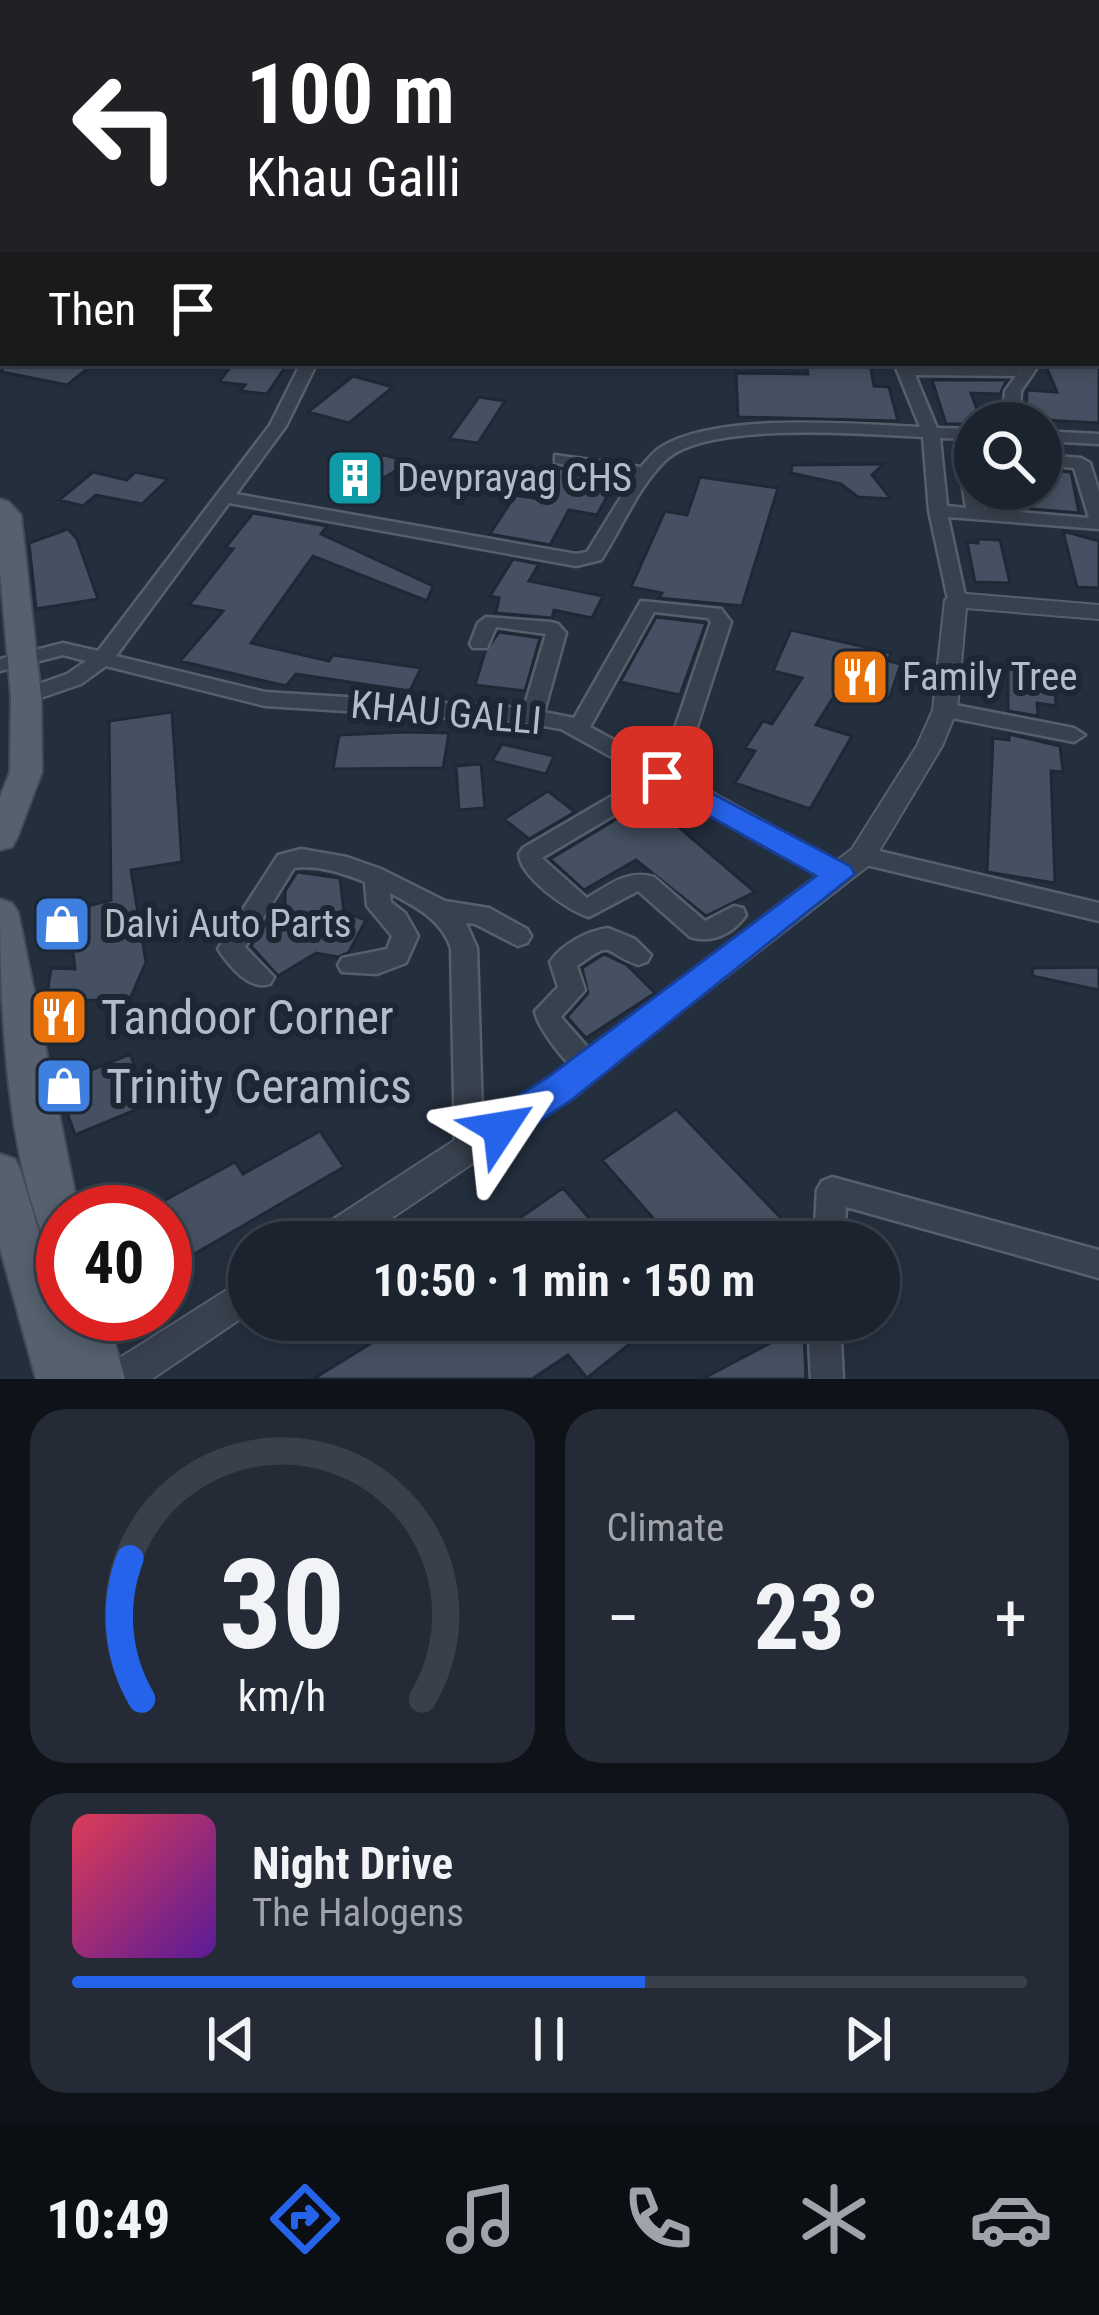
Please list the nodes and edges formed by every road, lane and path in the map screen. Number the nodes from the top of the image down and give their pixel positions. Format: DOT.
graph roads {
  1 [pos="308,366"];
  2 [pos="904,366"];
  3 [pos="1011,366"];
  4 [pos="1030,366"];
  5 [pos="934,367"];
  6 [pos="1012,402"];
  7 [pos="931,433"];
  8 [pos="954,434"];
  9 [pos="1062,437"];
  10 [pos="1099,439"];
  11 [pos="935,455"];
  12 [pos="954,456"];
  13 [pos="561,459"];
  14 [pos="1062,462"];
  15 [pos="645,472"];
  16 [pos="225,497"];
  17 [pos="0,507"];
  18 [pos="976,510"];
  19 [pos="938,511"];
  20 [pos="976,514"];
  21 [pos="1099,522"];
  22 [pos="956,600"];
  23 [pos="1099,612"];
  24 [pos="480,644"];
  25 [pos="104,658"];
  26 [pos="11,662"];
  27 [pos="26,696"];
  28 [pos="944,710"];
  29 [pos="532,717"];
  30 [pos="578,729"];
  31 [pos="1074,735"];
  32 [pos="665,779"];
  33 [pos="0,838"];
  34 [pos="851,865"];
  35 [pos="377,880"];
  36 [pos="437,910"];
  37 [pos="0,912"];
  38 [pos="1099,912"];
  39 [pos="734,915"];
  40 [pos="518,936"];
  41 [pos="638,956"];
  42 [pos="351,965"];
  43 [pos="261,977"];
  44 [pos="590,1065"];
  45 [pos="469,1148"];
  46 [pos="0,1172"];
  47 [pos="50,1185"];
  48 [pos="359,1221"];
  49 [pos="830,1221"];
  50 [pos="1099,1264"];
  51 [pos="228,1307"];
  52 [pos="92,1341"];
  53 [pos="825,1341"];
  54 [pos="59,1379"];
  55 [pos="103,1379"];
  56 [pos="120,1379"];
  57 [pos="827,1379"];
  1 -- 16 [label="street"];
  2 -- 5 [label="street"];
  2 -- 7 [label="street"];
  3 -- 5 [label="street"];
  4 -- 6 [label="street"];
  7 -- 8 [label="street"];
  7 -- 11 [label="street"];
  7 -- 15 [label="street"];
  9 -- 10 [label="street"];
  11 -- 12 [label="street"];
  11 -- 19 [label="street"];
  13 -- 15 [label="street"];
  14 -- 21 [label="street"];
  15 -- 16 [label="street"];
  16 -- 25 [label="street"];
  17 -- 26 [label="main road"];
  18 -- 20 [label="street"];
  19 -- 20 [label="street"];
  19 -- 22 [label="street"];
  20 -- 21 [label="street"];
  22 -- 23 [label="street"];
  22 -- 28 [label="street"];
  24 -- 29 [label="street"];
  25 -- 26 [label="street, KHAU GALLI"];
  25 -- 27 [label="street"];
  25 -- 29 [label="street, KHAU GALLI"];
  26 -- 27 [label="main road"];
  27 -- 33 [label="main road"];
  28 -- 31 [label="street"];
  28 -- 34 [label="street"];
  29 -- 30 [label="street, KHAU GALLI"];
  30 -- 32 [label="street, KHAU GALLI"];
  30 -- 32 [label="street"];
  32 -- 34 [label="street, KHAU GALLI"];
  32 -- 39 [label="street"];
  34 -- 38 [label="street, KHAU GALLI"];
  34 -- 44 [label="street"];
  35 -- 36 [label="street"];
  35 -- 42 [label="street"];
  35 -- 43 [label="street"];
  36 -- 40 [label="street"];
  36 -- 45 [label="street"];
  37 -- 47 [label="main road"];
  41 -- 44 [label="street"];
  44 -- 45 [label="street"];
  45 -- 48 [label="street"];
  46 -- 54 [label="main road"];
  49 -- 50 [label="street"];
  51 -- 56 [label="street"];
  52 -- 55 [label="main road"];
  53 -- 57 [label="street"];
}
